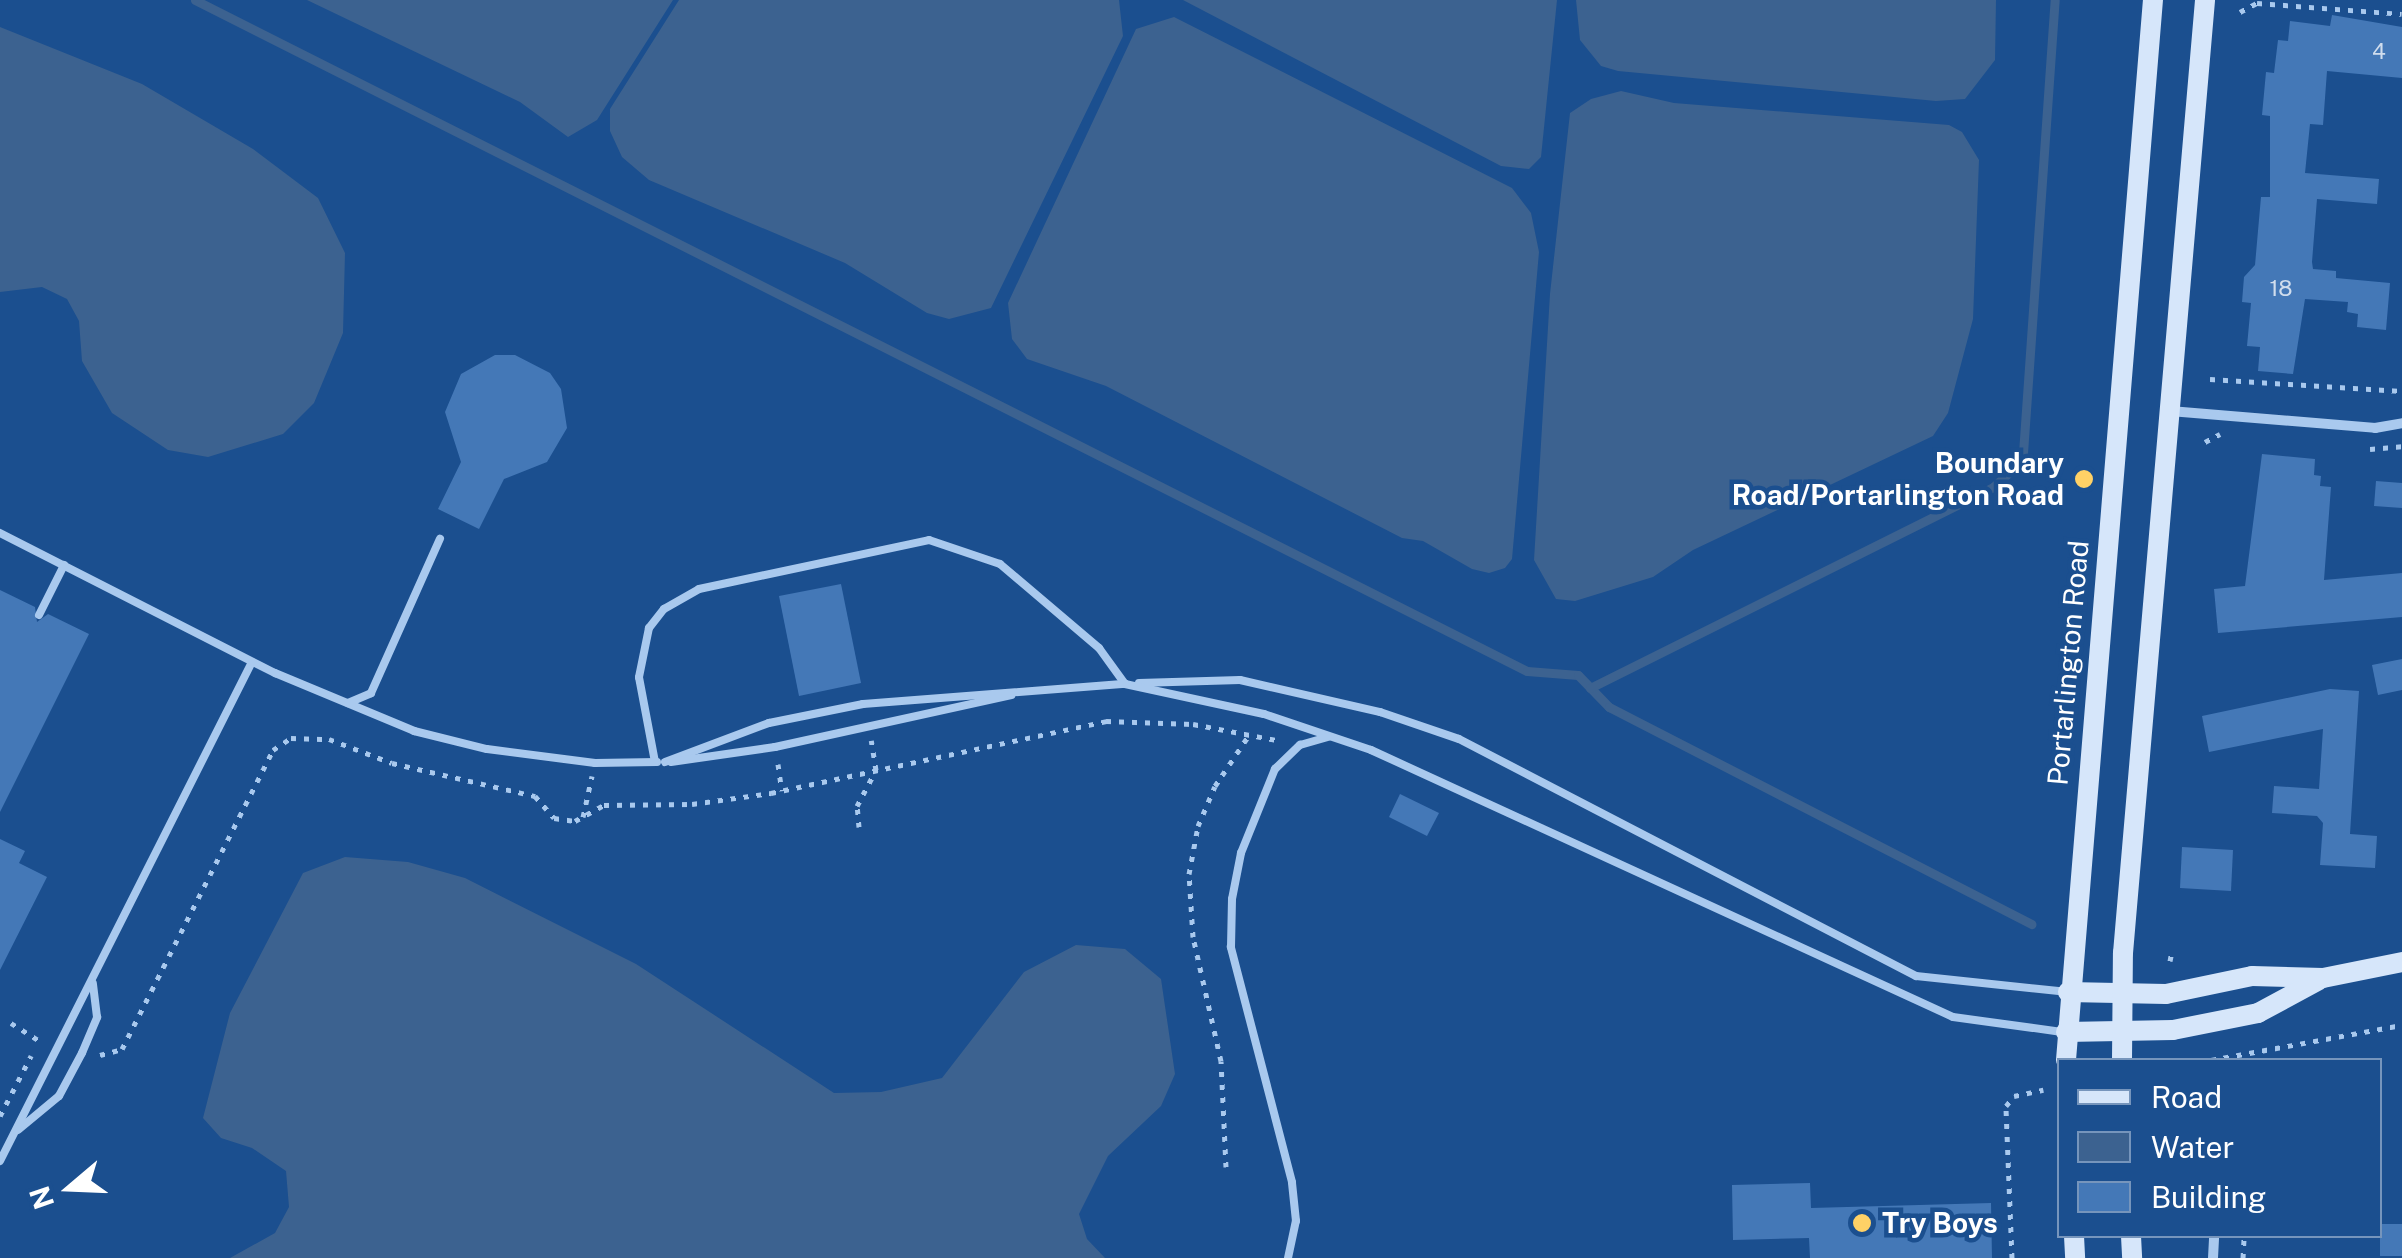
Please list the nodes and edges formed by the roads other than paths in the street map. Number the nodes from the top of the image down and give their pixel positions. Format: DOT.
graph roads {
  1 [pos="2154,0"];
  2 [pos="2206,0"];
  3 [pos="2170,411"];
  4 [pos="2402,423"];
  5 [pos="0,533"];
  6 [pos="440,540"];
  7 [pos="64,565"];
  8 [pos="39,616"];
  9 [pos="252,662"];
  10 [pos="1125,684"];
  11 [pos="1036,690"];
  12 [pos="348,703"];
  13 [pos="1333,737"];
  14 [pos="655,762"];
  15 [pos="666,762"];
  16 [pos="2402,962"];
  17 [pos="2323,978"];
  18 [pos="93,983"];
  19 [pos="2123,991"];
  20 [pos="2068,992"];
  21 [pos="2122,1031"];
  22 [pos="2066,1032"];
  23 [pos="2066,1058"];
  24 [pos="2122,1058"];
  25 [pos="16,1131"];
  26 [pos="0,1161"];
  27 [pos="1288,1258"];
  1 -- 20 [label="main road, Portarlington Road"];
  2 -- 3 [label="main road"];
  3 -- 4 [label="street"];
  3 -- 19 [label="main road"];
  5 -- 7 [label="lane"];
  6 -- 12 [label="lane"];
  7 -- 8 [label="lane"];
  7 -- 9 [label="lane"];
  9 -- 12 [label="lane"];
  9 -- 18 [label="lane"];
  10 -- 11 [label="lane"];
  10 -- 13 [label="lane"];
  10 -- 14 [label="lane"];
  10 -- 20 [label="lane"];
  11 -- 15 [label="lane"];
  11 -- 15 [label="lane"];
  12 -- 14 [label="lane"];
  13 -- 22 [label="lane"];
  13 -- 27 [label="lane"];
  14 -- 15 [label="lane"];
  16 -- 17 [label="main road"];
  17 -- 19 [label="main road"];
  17 -- 21 [label="main road"];
  18 -- 25 [label="lane"];
  18 -- 25 [label="lane"];
  19 -- 20 [label="main road"];
  19 -- 21 [label="main road"];
  20 -- 22 [label="main road, Portarlington Road"];
  21 -- 22 [label="main road"];
  21 -- 24 [label="main road"];
  22 -- 23 [label="main road, Portarlington Road"];
  25 -- 26 [label="lane"];
}
